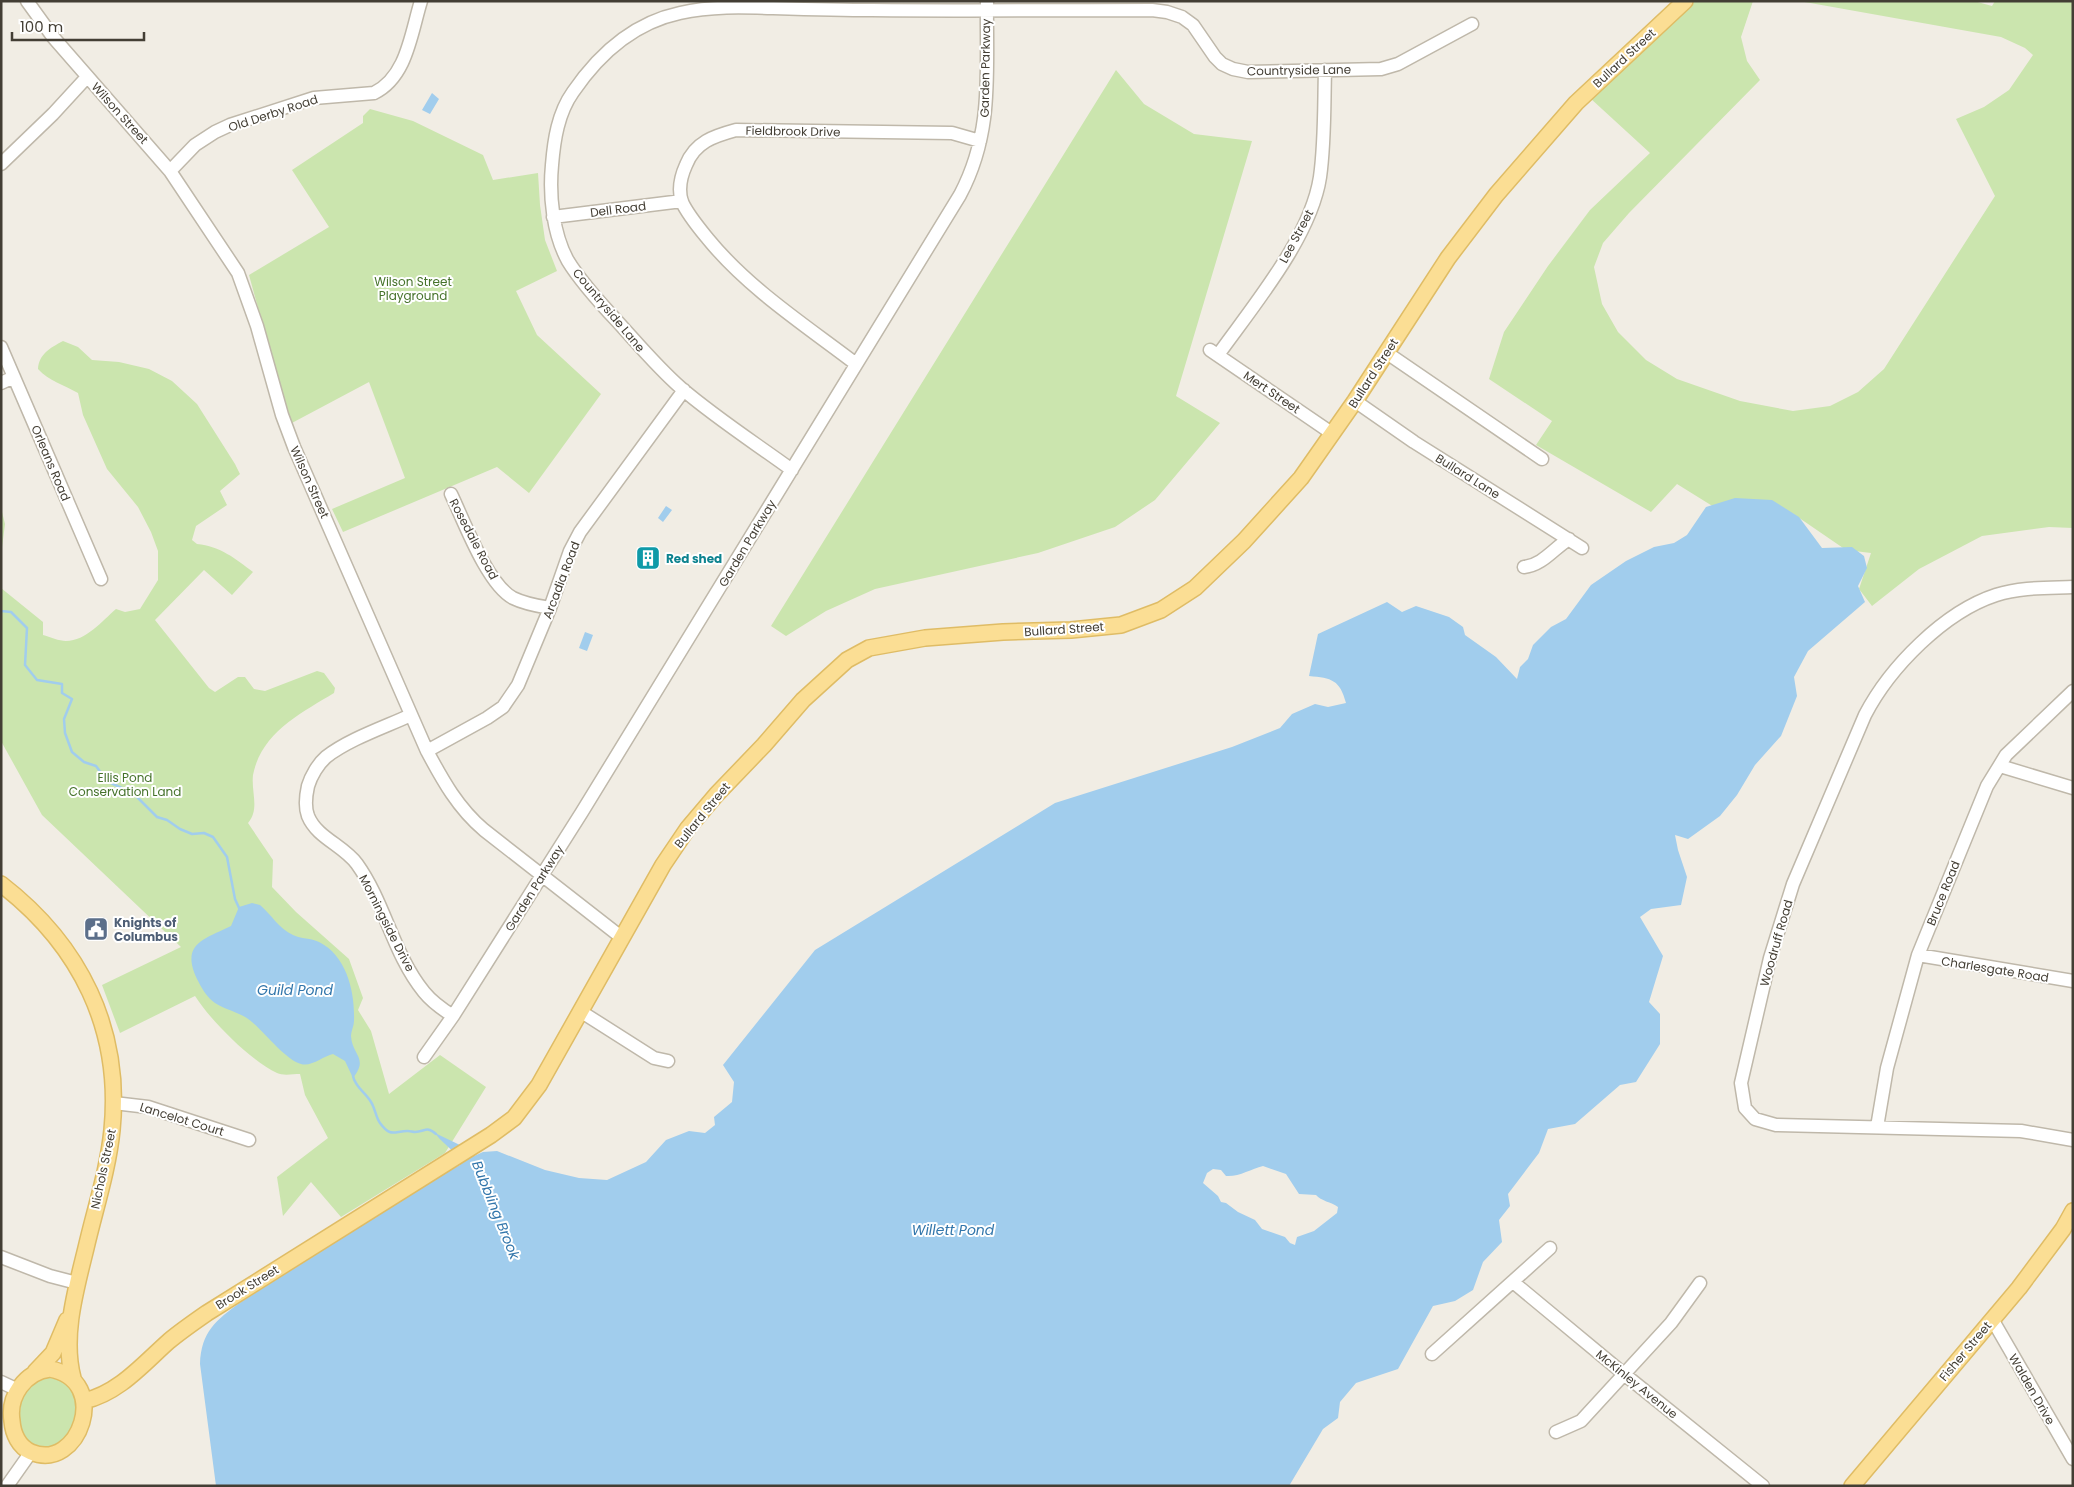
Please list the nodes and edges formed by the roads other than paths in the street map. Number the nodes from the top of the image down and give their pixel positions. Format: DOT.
graph roads {
  1 [pos="27,1"];
  2 [pos="421,1"];
  3 [pos="1685,1"];
  4 [pos="987,5"];
  5 [pos="1472,24"];
  6 [pos="1325,70"];
  7 [pos="87,77"];
  8 [pos="980,141"];
  9 [pos="1,164"];
  10 [pos="170,171"];
  11 [pos="682,201"];
  12 [pos="553,217"];
  13 [pos="1,348"];
  14 [pos="1214,353"];
  15 [pos="1387,353"];
  16 [pos="856,364"];
  17 [pos="14,377"];
  18 [pos="1,383"];
  19 [pos="684,390"];
  20 [pos="1355,401"];
  21 [pos="1333,434"];
  22 [pos="1542,458"];
  23 [pos="792,470"];
  24 [pos="451,494"];
  25 [pos="1569,539"];
  26 [pos="1582,548"];
  27 [pos="1524,567"];
  28 [pos="101,579"];
  29 [pos="2073,587"];
  30 [pos="550,608"];
  31 [pos="2073,691"];
  32 [pos="411,715"];
  33 [pos="427,751"];
  34 [pos="2000,766"];
  35 [pos="2073,788"];
  36 [pos="543,874"];
  37 [pos="1,884"];
  38 [pos="621,936"];
  39 [pos="1918,955"];
  40 [pos="2073,981"];
  41 [pos="580,1011"];
  42 [pos="453,1016"];
  43 [pos="424,1057"];
  44 [pos="668,1061"];
  45 [pos="114,1103"];
  46 [pos="1877,1128"];
  47 [pos="249,1140"];
  48 [pos="2073,1140"];
  49 [pos="418,1181"];
  50 [pos="2073,1211"];
  51 [pos="1550,1248"];
  52 [pos="1,1257"];
  53 [pos="1513,1282"];
  54 [pos="77,1283"];
  55 [pos="1700,1283"];
  56 [pos="72,1310"];
  57 [pos="1992,1319"];
  58 [pos="1432,1354"];
  59 [pos="34,1373"];
  60 [pos="1624,1374"];
  61 [pos="73,1378"];
  62 [pos="1,1382"];
  63 [pos="18,1390"];
  64 [pos="84,1401"];
  65 [pos="1556,1432"];
  66 [pos="31,1452"];
  67 [pos="2073,1459"];
  68 [pos="7,1486"];
  69 [pos="1763,1486"];
  70 [pos="1852,1486"];
  1 -- 7 [label="street, Wilson Street"];
  2 -- 10 [label="street, Old Derby Road"];
  3 -- 15 [label="main road, Bullard Street"];
  4 -- 6 [label="street, Countryside Lane"];
  4 -- 8 [label="street, Garden Parkway"];
  4 -- 12 [label="street, Countryside Lane"];
  5 -- 6 [label="street, Countryside Lane"];
  6 -- 14 [label="street, Lee Street"];
  7 -- 9 [label="street"];
  7 -- 10 [label="street, Wilson Street"];
  8 -- 11 [label="street, Fieldbrook Drive"];
  8 -- 16 [label="street, Garden Parkway"];
  10 -- 32 [label="street, Wilson Street"];
  11 -- 12 [label="street, Dell Road"];
  11 -- 16 [label="street"];
  12 -- 19 [label="street, Countryside Lane"];
  13 -- 17 [label="street, Orleans Road"];
  14 -- 21 [label="street, Mert Street"];
  15 -- 20 [label="main road, Bullard Street"];
  15 -- 22 [label="street"];
  16 -- 23 [label="street, Garden Parkway"];
  17 -- 18 [label="street"];
  17 -- 28 [label="street, Orleans Road"];
  19 -- 23 [label="street, Countryside Lane"];
  19 -- 30 [label="street, Arcadia Road"];
  20 -- 21 [label="main road, Bullard Street"];
  20 -- 25 [label="street, Bullard Lane"];
  21 -- 38 [label="main road, Bullard Street"];
  23 -- 36 [label="street, Garden Parkway"];
  24 -- 30 [label="street, Rosedale Road"];
  25 -- 26 [label="street, Bullard Lane"];
  25 -- 27 [label="street"];
  29 -- 46 [label="street, Woodruff Road"];
  30 -- 33 [label="street, Arcadia Road"];
  31 -- 34 [label="street, Bruce Road"];
  32 -- 33 [label="street, Wilson Street"];
  32 -- 42 [label="street, Morningside Drive"];
  33 -- 36 [label="street, Wilson Street"];
  34 -- 35 [label="street"];
  34 -- 39 [label="street, Bruce Road"];
  36 -- 38 [label="street, Wilson Street"];
  36 -- 42 [label="street, Garden Parkway"];
  37 -- 45 [label="main road, Nichols Street"];
  38 -- 41 [label="main road, Bullard Street"];
  39 -- 40 [label="street, Charlesgate Road"];
  39 -- 46 [label="street, Bruce Road"];
  41 -- 44 [label="street"];
  41 -- 49 [label="main road, Bullard Street"];
  42 -- 43 [label="street, Garden Parkway"];
  45 -- 47 [label="street, Lancelot Court"];
  45 -- 54 [label="main road, Nichols Street"];
  46 -- 48 [label="street, Woodruff Road"];
  49 -- 64 [label="main road, Brook Street"];
  50 -- 57 [label="main road, Fisher Street"];
  51 -- 53 [label="street"];
  52 -- 54 [label="street"];
  53 -- 58 [label="street"];
  53 -- 60 [label="street, McKinley Avenue"];
  54 -- 56 [label="main road, Nichols Street"];
  55 -- 60 [label="street"];
  56 -- 59 [label="main road, Nichols Street"];
  56 -- 61 [label="main road, Nichols Street"];
  57 -- 67 [label="street, Walden Drive"];
  57 -- 70 [label="main road, Fisher Street"];
  59 -- 61 [label="main road"];
  59 -- 63 [label="main road"];
  60 -- 65 [label="street"];
  60 -- 69 [label="street, McKinley Avenue"];
  61 -- 64 [label="main road"];
  62 -- 63 [label="street"];
  63 -- 66 [label="main road"];
  64 -- 66 [label="main road"];
  66 -- 68 [label="street"];
}
